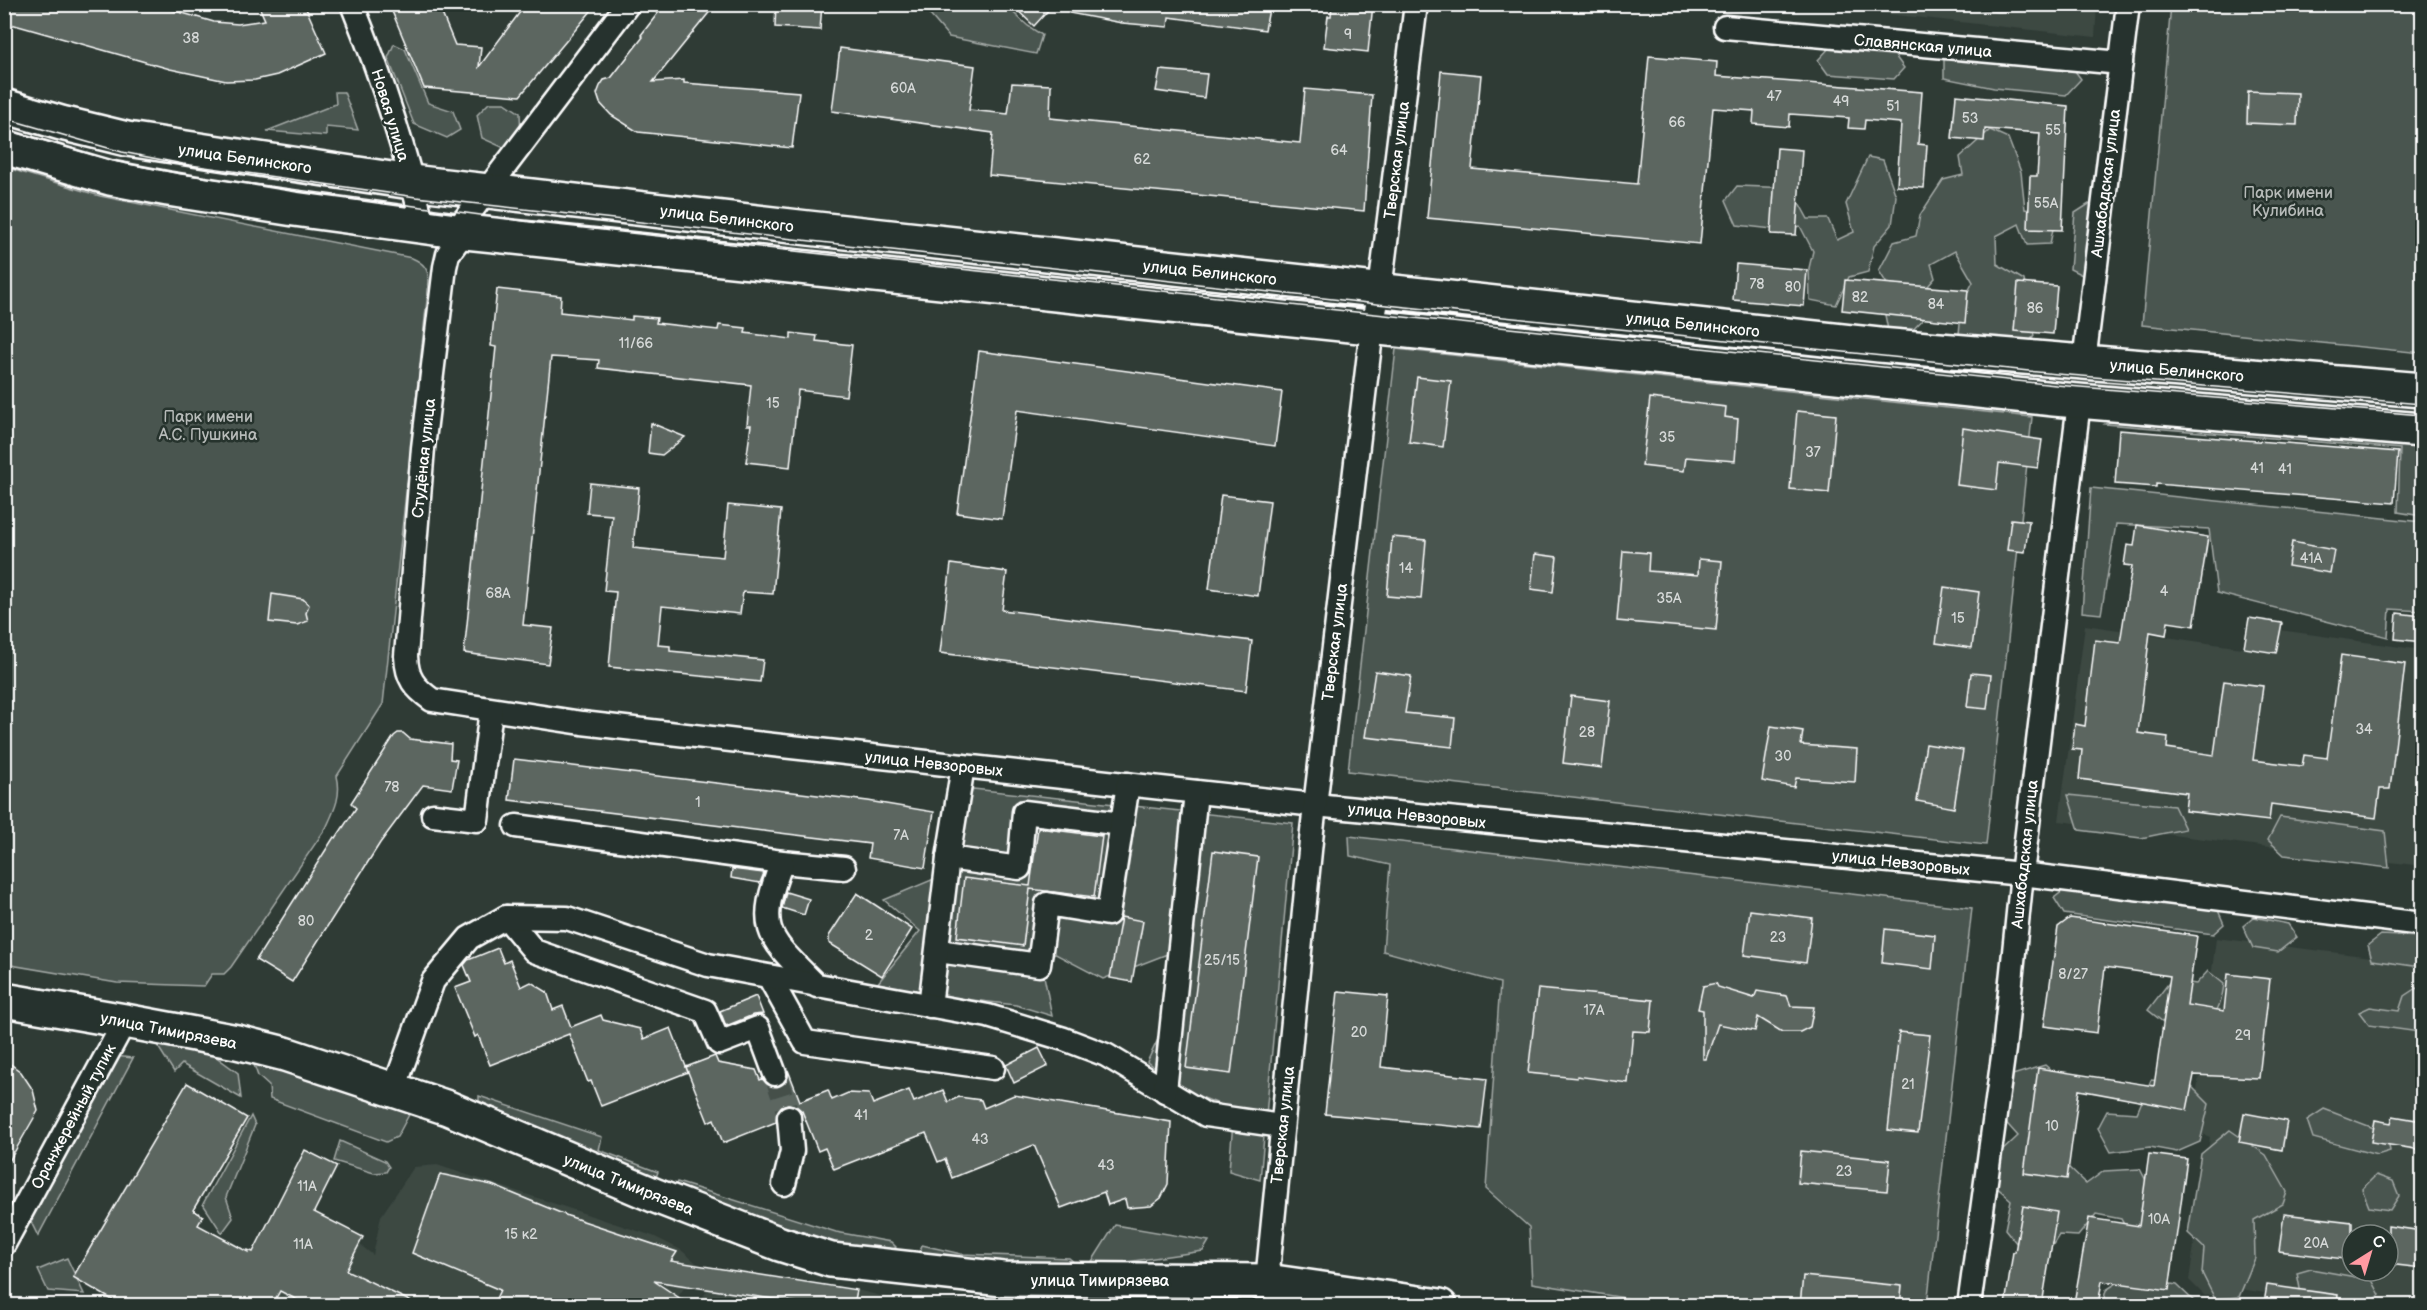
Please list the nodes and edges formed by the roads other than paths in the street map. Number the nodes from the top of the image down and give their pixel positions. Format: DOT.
graph roads {
  1 [pos="352,4"];
  2 [pos="628,4"];
  3 [pos="1416,4"];
  4 [pos="2128,4"];
  5 [pos="1725,27"];
  6 [pos="2121,63"];
  7 [pos="4,106"];
  8 [pos="4,147"];
  9 [pos="411,182"];
  10 [pos="487,189"];
  11 [pos="423,227"];
  12 [pos="460,231"];
  13 [pos="1380,290"];
  14 [pos="1372,328"];
  15 [pos="2084,362"];
  16 [pos="2422,390"];
  17 [pos="2079,402"];
  18 [pos="2422,430"];
  19 [pos="416,688"];
  20 [pos="491,710"];
  21 [pos="963,766"];
  22 [pos="1128,784"];
  23 [pos="1196,792"];
  24 [pos="1315,805"];
  25 [pos="433,814"];
  26 [pos="1122,824"];
  27 [pos="516,826"];
  28 [pos="948,858"];
  29 [pos="782,862"];
  30 [pos="844,868"];
  31 [pos="2022,874"];
  32 [pos="506,917"];
  33 [pos="2422,924"];
  34 [pos="938,951"];
  35 [pos="769,977"];
  36 [pos="817,986"];
  37 [pos="4,1000"];
  38 [pos="930,1006"];
  39 [pos="125,1021"];
  40 [pos="993,1068"];
  41 [pos="776,1074"];
  42 [pos="394,1089"];
  43 [pos="1165,1091"];
  44 [pos="789,1117"];
  45 [pos="1281,1126"];
  46 [pos="784,1184"];
  47 [pos="4,1244"];
  48 [pos="1277,1293"];
  49 [pos="1440,1305"];
  50 [pos="1969,1305"];
  1 -- 9 [label="street, Новая улица"];
  2 -- 10 [label="street, Студёная улица"];
  3 -- 13 [label="street, Тверская улица"];
  4 -- 6 [label="street, Ашхабадская улица"];
  5 -- 6 [label="street, Славянская улица"];
  6 -- 15 [label="street, Ашхабадская улица"];
  7 -- 9 [label="main road, улица Белинского"];
  8 -- 11 [label="main road"];
  9 -- 10 [label="main road, улица Белинского"];
  9 -- 11 [label="street, Новая улица"];
  10 -- 12 [label="street, Студёная улица"];
  10 -- 13 [label="main road, улица Белинского"];
  11 -- 12 [label="main road"];
  12 -- 14 [label="main road"];
  12 -- 19 [label="street, Студёная улица"];
  13 -- 14 [label="street, Тверская улица"];
  13 -- 15 [label="main road, улица Белинского"];
  14 -- 17 [label="main road"];
  14 -- 24 [label="street, Тверская улица"];
  15 -- 16 [label="main road, улица Белинского"];
  17 -- 18 [label="main road"];
  17 -- 31 [label="street, Ашхабадская улица"];
  19 -- 20 [label="street, улица Невзоровых"];
  20 -- 21 [label="street, улица Невзоровых"];
  20 -- 25 [label="street"];
  21 -- 22 [label="street, улица Невзоровых"];
  21 -- 28 [label="street"];
  22 -- 23 [label="street, улица Невзоровых"];
  22 -- 26 [label="street"];
  23 -- 24 [label="street, улица Невзоровых"];
  23 -- 43 [label="street"];
  24 -- 31 [label="street, улица Невзоровых"];
  24 -- 45 [label="street, Тверская улица"];
  26 -- 28 [label="street"];
  26 -- 34 [label="street"];
  27 -- 29 [label="street"];
  28 -- 34 [label="street"];
  29 -- 30 [label="street"];
  29 -- 36 [label="street"];
  31 -- 33 [label="street, улица Невзоровых"];
  31 -- 50 [label="street, Ашхабадская улица"];
  32 -- 35 [label="street"];
  32 -- 41 [label="street"];
  32 -- 42 [label="street"];
  34 -- 38 [label="street"];
  35 -- 36 [label="street"];
  35 -- 40 [label="street"];
  36 -- 38 [label="street"];
  37 -- 39 [label="main road, улица Тимирязева"];
  38 -- 43 [label="street"];
  39 -- 42 [label="main road, улица Тимирязева"];
  39 -- 47 [label="street, Оранжерейный тупик"];
  42 -- 48 [label="main road, улица Тимирязева"];
  43 -- 45 [label="street"];
  44 -- 46 [label="street"];
  45 -- 48 [label="street, Тверская улица"];
  48 -- 49 [label="main road, улица Тимирязева"];
}
